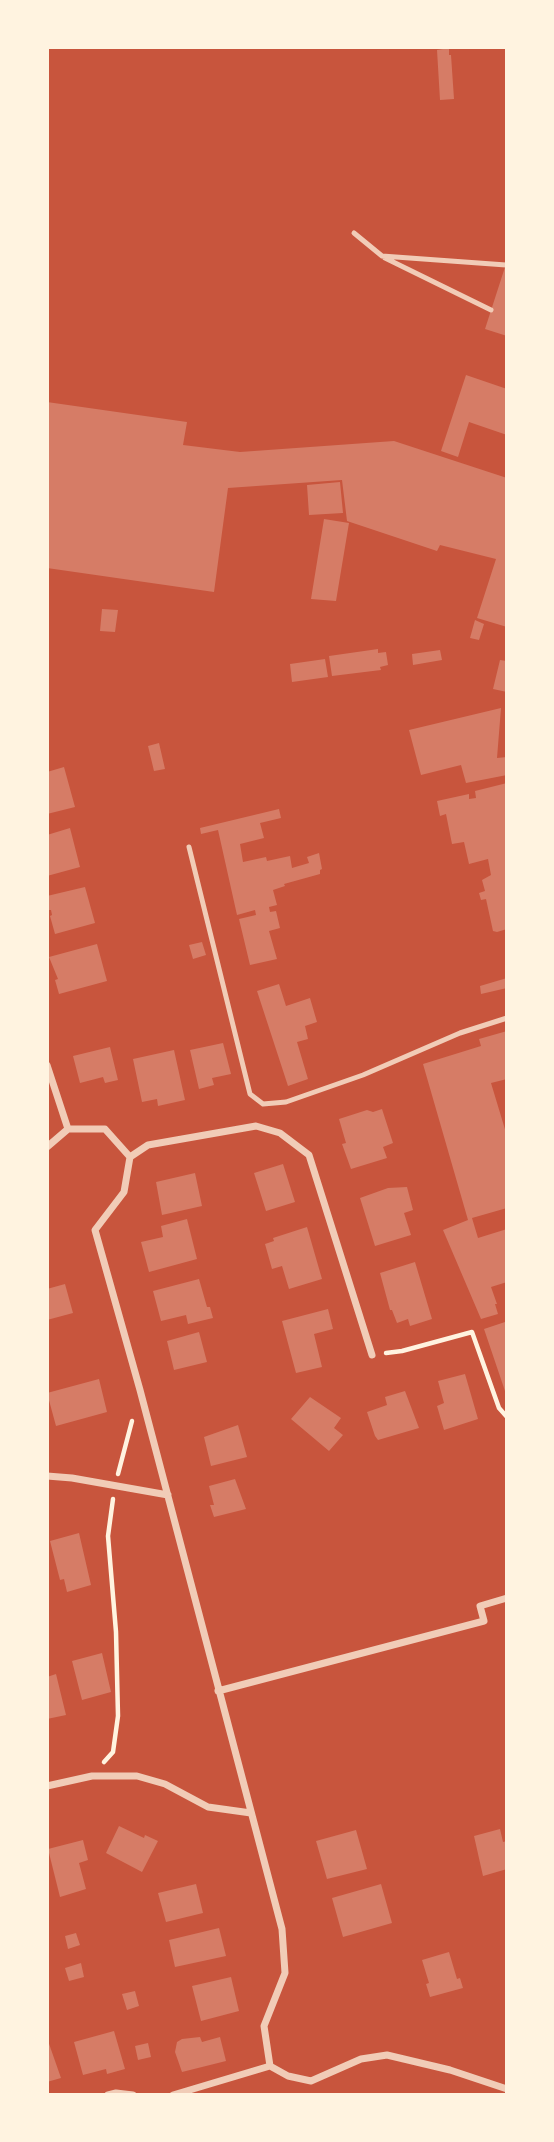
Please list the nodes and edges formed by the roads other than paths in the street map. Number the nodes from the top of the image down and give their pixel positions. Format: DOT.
graph roads {
  1 [pos="354,233"];
  2 [pos="382,256"];
  3 [pos="506,265"];
  4 [pos="491,310"];
  5 [pos="189,847"];
  6 [pos="507,1018"];
  7 [pos="47,1065"];
  8 [pos="68,1129"];
  9 [pos="47,1147"];
  10 [pos="130,1157"];
  11 [pos="372,1355"];
  12 [pos="47,1476"];
  13 [pos="168,1495"];
  14 [pos="507,1598"];
  15 [pos="218,1691"];
  16 [pos="47,1786"];
  17 [pos="251,1813"];
  18 [pos="270,2066"];
  19 [pos="507,2089"];
  20 [pos="107,2095"];
  21 [pos="133,2095"];
  22 [pos="173,2095"];
  1 -- 2 [label="lane"];
  2 -- 3 [label="lane"];
  2 -- 4 [label="lane"];
  5 -- 6 [label="lane"];
  7 -- 8 [label="street"];
  8 -- 9 [label="street"];
  8 -- 10 [label="street"];
  10 -- 11 [label="street"];
  10 -- 13 [label="street"];
  12 -- 13 [label="street"];
  13 -- 15 [label="street"];
  14 -- 15 [label="street"];
  15 -- 17 [label="street"];
  16 -- 17 [label="street"];
  17 -- 18 [label="street"];
  18 -- 19 [label="street"];
  18 -- 22 [label="street"];
  20 -- 21 [label="street"];
}
